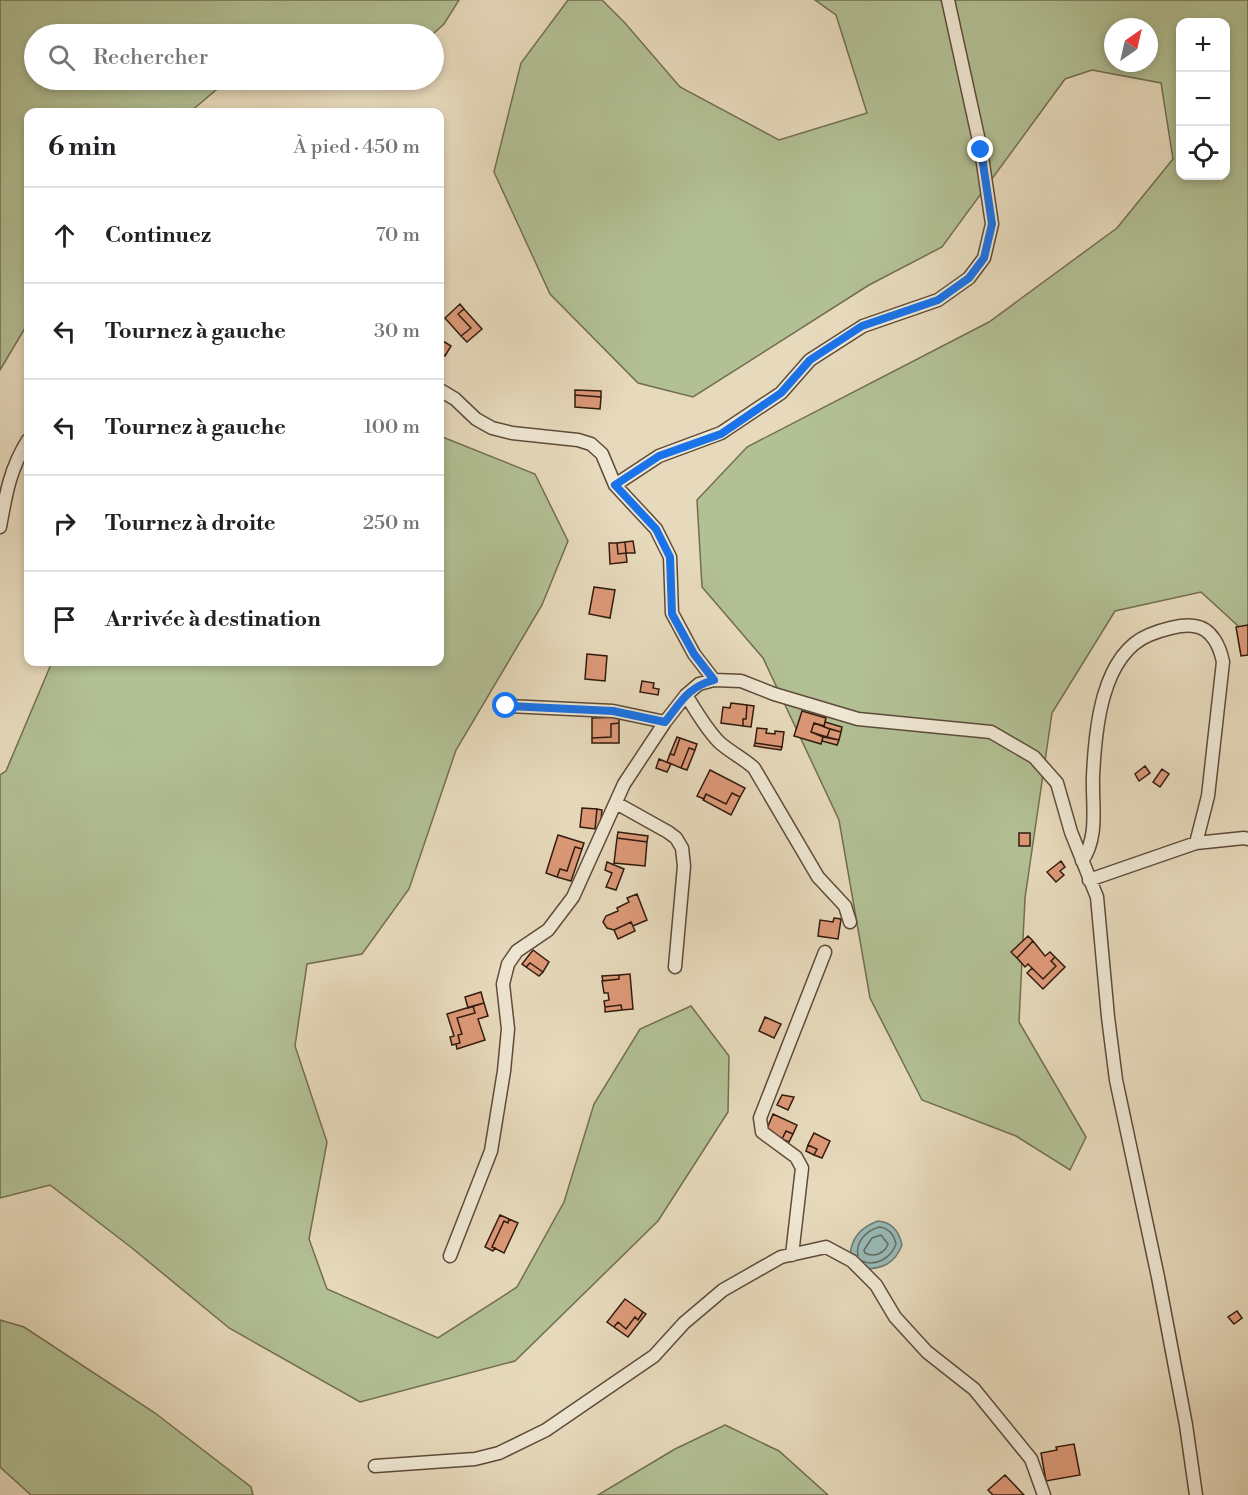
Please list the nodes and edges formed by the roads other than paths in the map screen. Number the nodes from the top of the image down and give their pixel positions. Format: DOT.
graph roads {
  1 [pos="948,0"];
  2 [pos="444,392"];
  3 [pos="24,447"];
  4 [pos="615,485"];
  5 [pos="0,527"];
  6 [pos="714,680"];
  7 [pos="686,695"];
  8 [pos="506,706"];
  9 [pos="665,722"];
  10 [pos="616,803"];
  11 [pos="1248,839"];
  12 [pos="1196,843"];
  13 [pos="1082,861"];
  14 [pos="1089,879"];
  15 [pos="850,922"];
  16 [pos="825,952"];
  17 [pos="675,967"];
  18 [pos="792,1255"];
  19 [pos="450,1256"];
  20 [pos="375,1466"];
  21 [pos="1044,1495"];
  22 [pos="1196,1495"];
  1 -- 4 [label="street"];
  2 -- 4 [label="street"];
  3 -- 5 [label="street"];
  4 -- 6 [label="street"];
  6 -- 7 [label="street"];
  6 -- 13 [label="street"];
  7 -- 9 [label="street"];
  7 -- 15 [label="street"];
  8 -- 9 [label="street"];
  9 -- 10 [label="street"];
  10 -- 17 [label="street"];
  10 -- 19 [label="street"];
  11 -- 12 [label="street"];
  12 -- 13 [label="street"];
  12 -- 14 [label="street"];
  13 -- 14 [label="street"];
  14 -- 22 [label="street"];
  16 -- 18 [label="street"];
  18 -- 20 [label="street"];
  18 -- 21 [label="street"];
}
